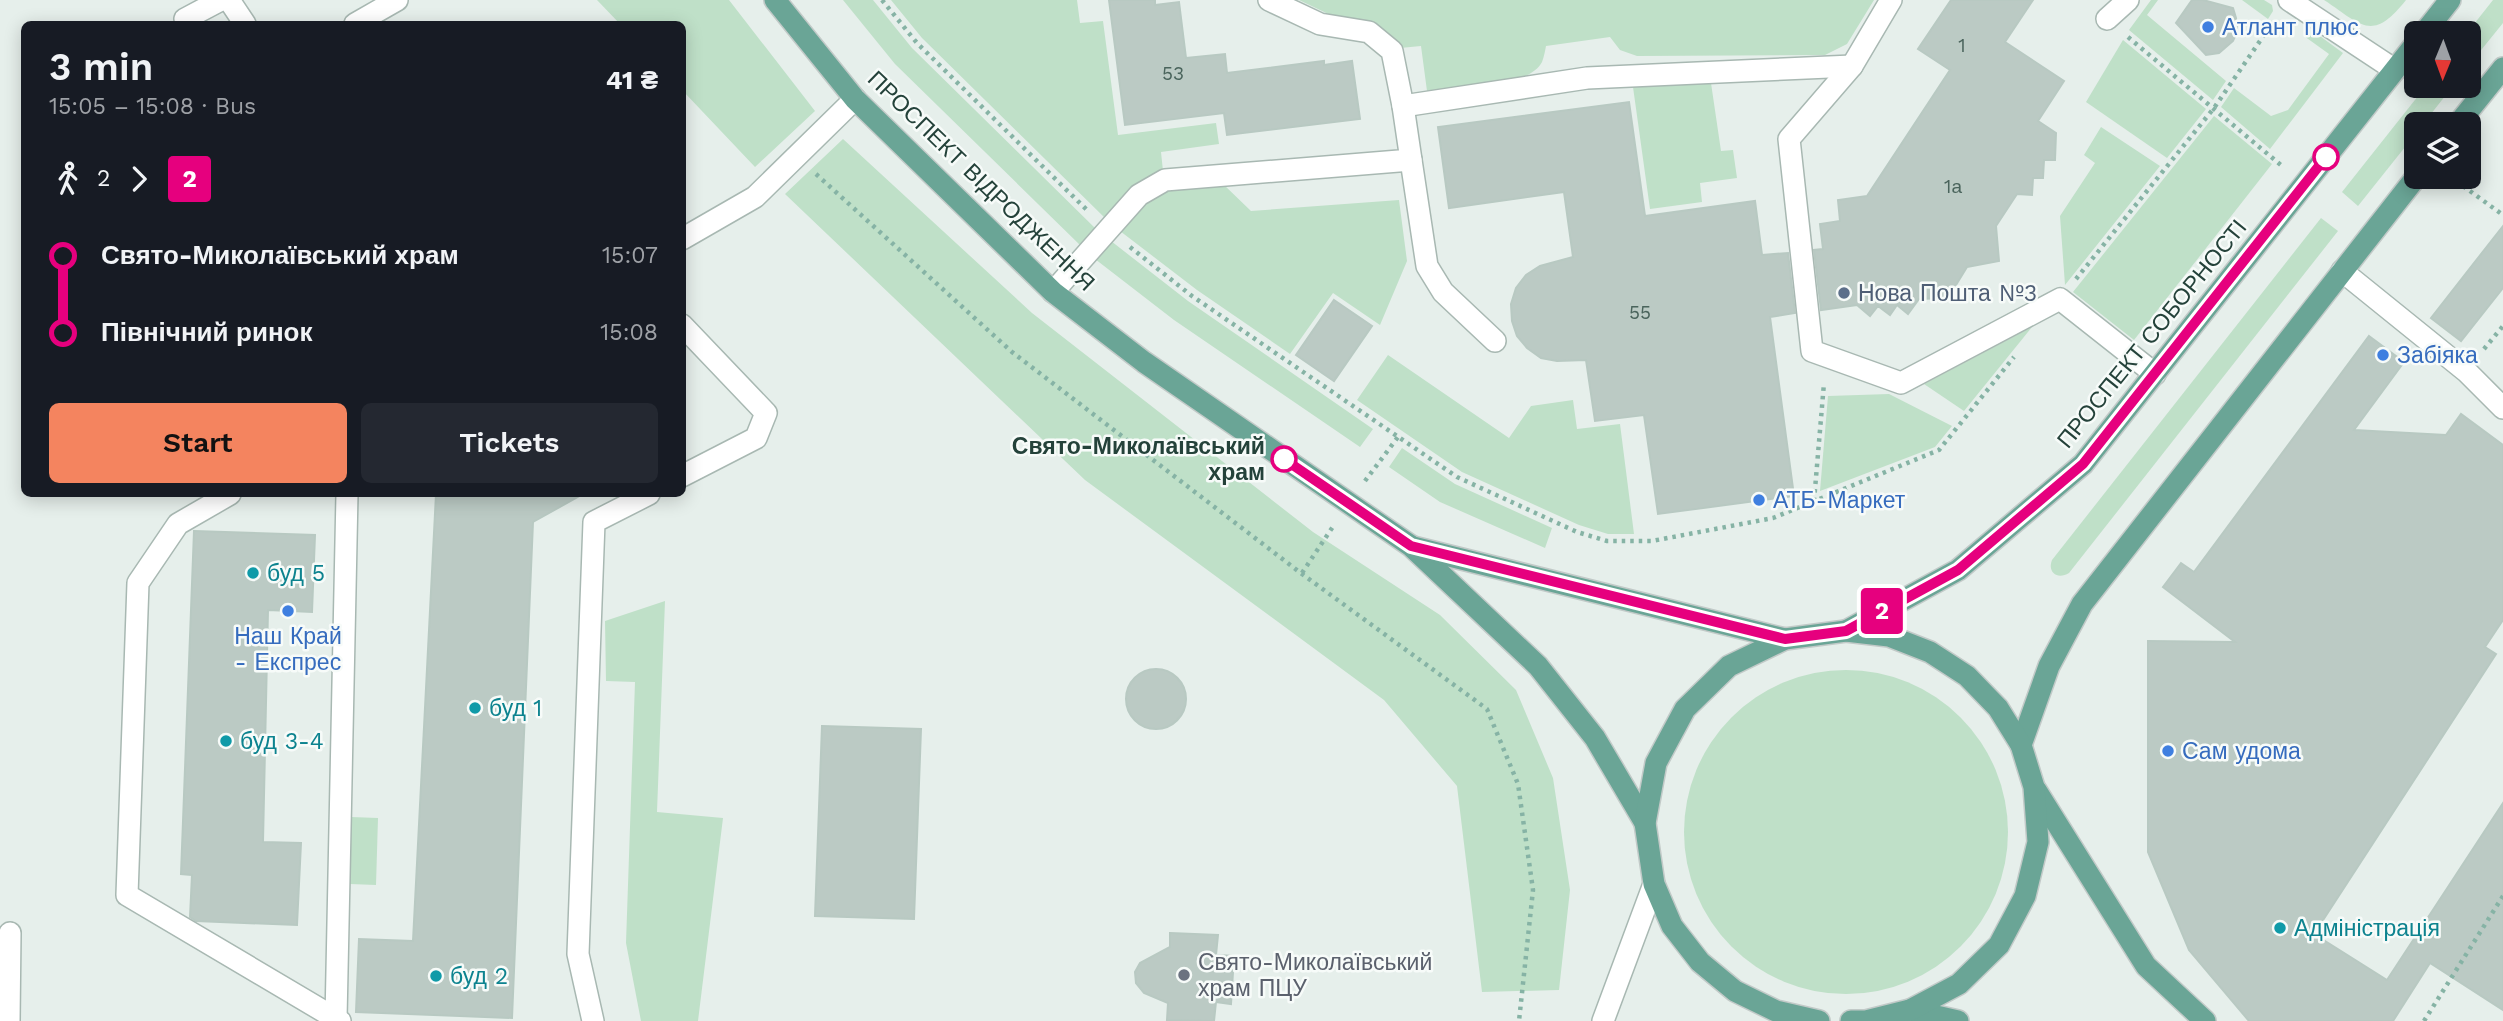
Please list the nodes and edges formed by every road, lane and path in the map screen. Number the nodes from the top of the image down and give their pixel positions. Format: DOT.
graph roads {
  1 [pos="221,0"];
  2 [pos="229,0"];
  3 [pos="397,0"];
  4 [pos="775,0"];
  5 [pos="882,0"];
  6 [pos="1269,0"];
  7 [pos="1891,0"];
  8 [pos="2128,0"];
  9 [pos="2450,0"];
  10 [pos="2285,5"];
  11 [pos="2107,19"];
  12 [pos="200,20"];
  13 [pos="243,21"];
  14 [pos="360,21"];
  15 [pos="2433,21"];
  16 [pos="2404,59"];
  17 [pos="1853,66"];
  18 [pos="2503,68"];
  19 [pos="2395,70"];
  20 [pos="855,99"];
  21 [pos="1403,106"];
  22 [pos="2214,108"];
  23 [pos="2468,112"];
  24 [pos="796,156"];
  25 [pos="1411,160"];
  26 [pos="2304,185"];
  27 [pos="2407,189"];
  28 [pos="2467,189"];
  29 [pos="2503,215"];
  30 [pos="1108,230"];
  31 [pos="686,237"];
  32 [pos="2342,271"];
  33 [pos="1052,292"];
  34 [pos="686,329"];
  35 [pos="1495,341"];
  36 [pos="1826,355"];
  37 [pos="2155,374"];
  38 [pos="2503,408"];
  39 [pos="1939,450"];
  40 [pos="686,474"];
  41 [pos="225,497"];
  42 [pos="347,497"];
  43 [pos="643,497"];
  44 [pos="1814,501"];
  45 [pos="1411,546"];
  46 [pos="1846,631"];
  47 [pos="1785,639"];
  48 [pos="2021,745"];
  49 [pos="2034,787"];
  50 [pos="1646,823"];
  51 [pos="1654,884"];
  52 [pos="2503,896"];
  53 [pos="10,933"];
  54 [pos="1910,1010"];
  55 [pos="338,1020"];
  56 [pos="9,1021"];
  57 [pos="593,1021"];
  58 [pos="1519,1021"];
  59 [pos="1603,1021"];
  60 [pos="1819,1021"];
  61 [pos="1851,1021"];
  62 [pos="1958,1021"];
  63 [pos="2205,1021"];
  64 [pos="2424,1021"];
  1 -- 12 [label="street"];
  2 -- 13 [label="street"];
  3 -- 14 [label="street"];
  4 -- 20 [label="main road, ПРОСПЕКТ ВІДРОДЖЕННЯ"];
  5 -- 30 [label="path"];
  6 -- 21 [label="street"];
  7 -- 17 [label="street"];
  8 -- 11 [label="street"];
  9 -- 15 [label="main road"];
  10 -- 19 [label="street"];
  10 -- 22 [label="path"];
  11 -- 22 [label="path"];
  16 -- 19 [label="main road, ПРОСПЕКТ СОБОРНОСТІ"];
  17 -- 21 [label="street"];
  17 -- 36 [label="street"];
  18 -- 23 [label="main road"];
  19 -- 26 [label="main road, ПРОСПЕКТ СОБОРНОСТІ"];
  20 -- 24 [label="street"];
  20 -- 33 [label="main road, ПРОСПЕКТ ВІДРОДЖЕННЯ"];
  21 -- 25 [label="street"];
  22 -- 26 [label="path"];
  24 -- 31 [label="street"];
  24 -- 58 [label="path"];
  25 -- 30 [label="street"];
  25 -- 35 [label="street"];
  26 -- 37 [label="main road, ПРОСПЕКТ СОБОРНОСТІ"];
  27 -- 32 [label="main road"];
  28 -- 29 [label="path"];
  30 -- 33 [label="street"];
  30 -- 44 [label="path"];
  32 -- 38 [label="street"];
  32 -- 48 [label="main road"];
  33 -- 45 [label="main road, ПРОСПЕКТ ВІДРОДЖЕННЯ"];
  34 -- 40 [label="street"];
  36 -- 37 [label="street"];
  36 -- 44 [label="path"];
  37 -- 46 [label="main road, ПРОСПЕКТ СОБОРНОСТІ"];
  39 -- 44 [label="path"];
  41 -- 55 [label="street"];
  42 -- 55 [label="street"];
  43 -- 57 [label="street"];
  45 -- 47 [label="main road"];
  45 -- 50 [label="main road"];
  46 -- 47 [label="main road"];
  46 -- 48 [label="main road"];
  47 -- 50 [label="main road"];
  48 -- 49 [label="main road"];
  49 -- 54 [label="main road"];
  49 -- 63 [label="main road"];
  50 -- 51 [label="main road"];
  51 -- 59 [label="street"];
  51 -- 60 [label="main road"];
  52 -- 64 [label="path"];
  53 -- 56 [label="street"];
  54 -- 61 [label="main road"];
  54 -- 62 [label="main road"];
}
